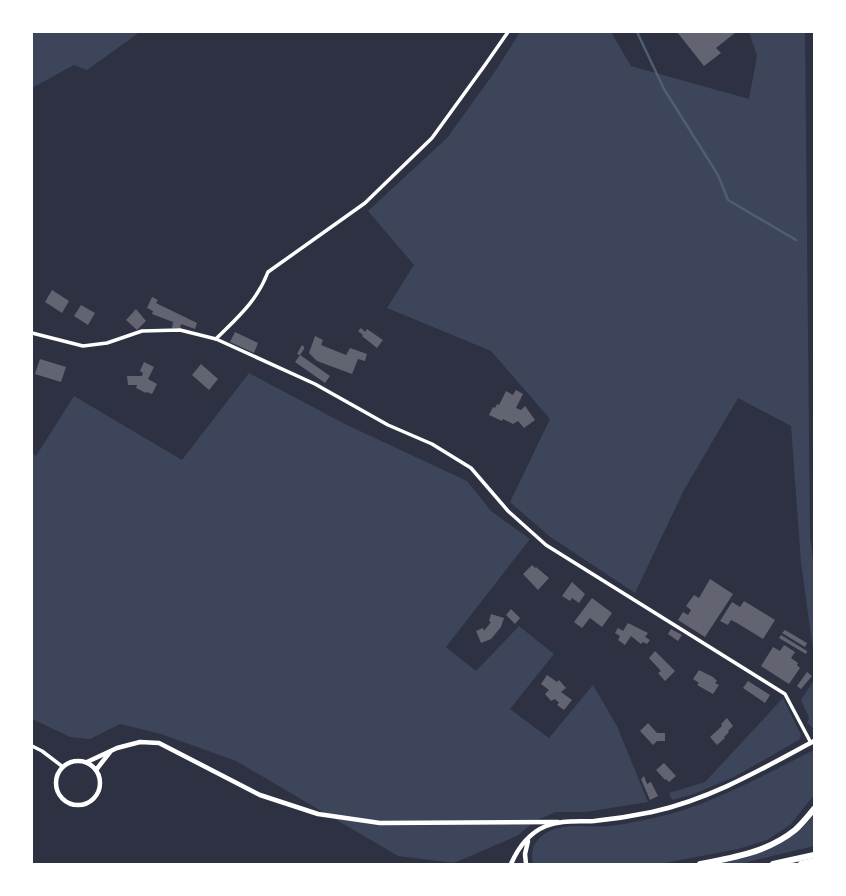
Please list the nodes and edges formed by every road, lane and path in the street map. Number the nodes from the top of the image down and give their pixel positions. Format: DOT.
graph roads {
  1 [pos="508,32"];
  2 [pos="32,333"];
  3 [pos="216,339"];
  4 [pos="813,742"];
  5 [pos="32,746"];
  6 [pos="110,751"];
  7 [pos="87,762"];
  8 [pos="63,767"];
  9 [pos="96,770"];
  10 [pos="814,809"];
  11 [pos="558,822"];
  12 [pos="529,838"];
  13 [pos="814,855"];
  14 [pos="814,861"];
  15 [pos="511,864"];
  16 [pos="526,864"];
  17 [pos="700,864"];
  18 [pos="773,864"];
  19 [pos="801,864"];
  1 -- 3 [label="street"];
  2 -- 3 [label="street"];
  3 -- 4 [label="street"];
  4 -- 11 [label="street"];
  5 -- 8 [label="street"];
  6 -- 7 [label="street"];
  6 -- 9 [label="street"];
  6 -- 11 [label="street"];
  7 -- 8 [label="street"];
  7 -- 9 [label="street"];
  8 -- 9 [label="street"];
  10 -- 17 [label="main road"];
  11 -- 12 [label="street"];
  12 -- 15 [label="street"];
  12 -- 16 [label="street"];
  13 -- 18 [label="main road"];
  14 -- 19 [label="main road"];
}
